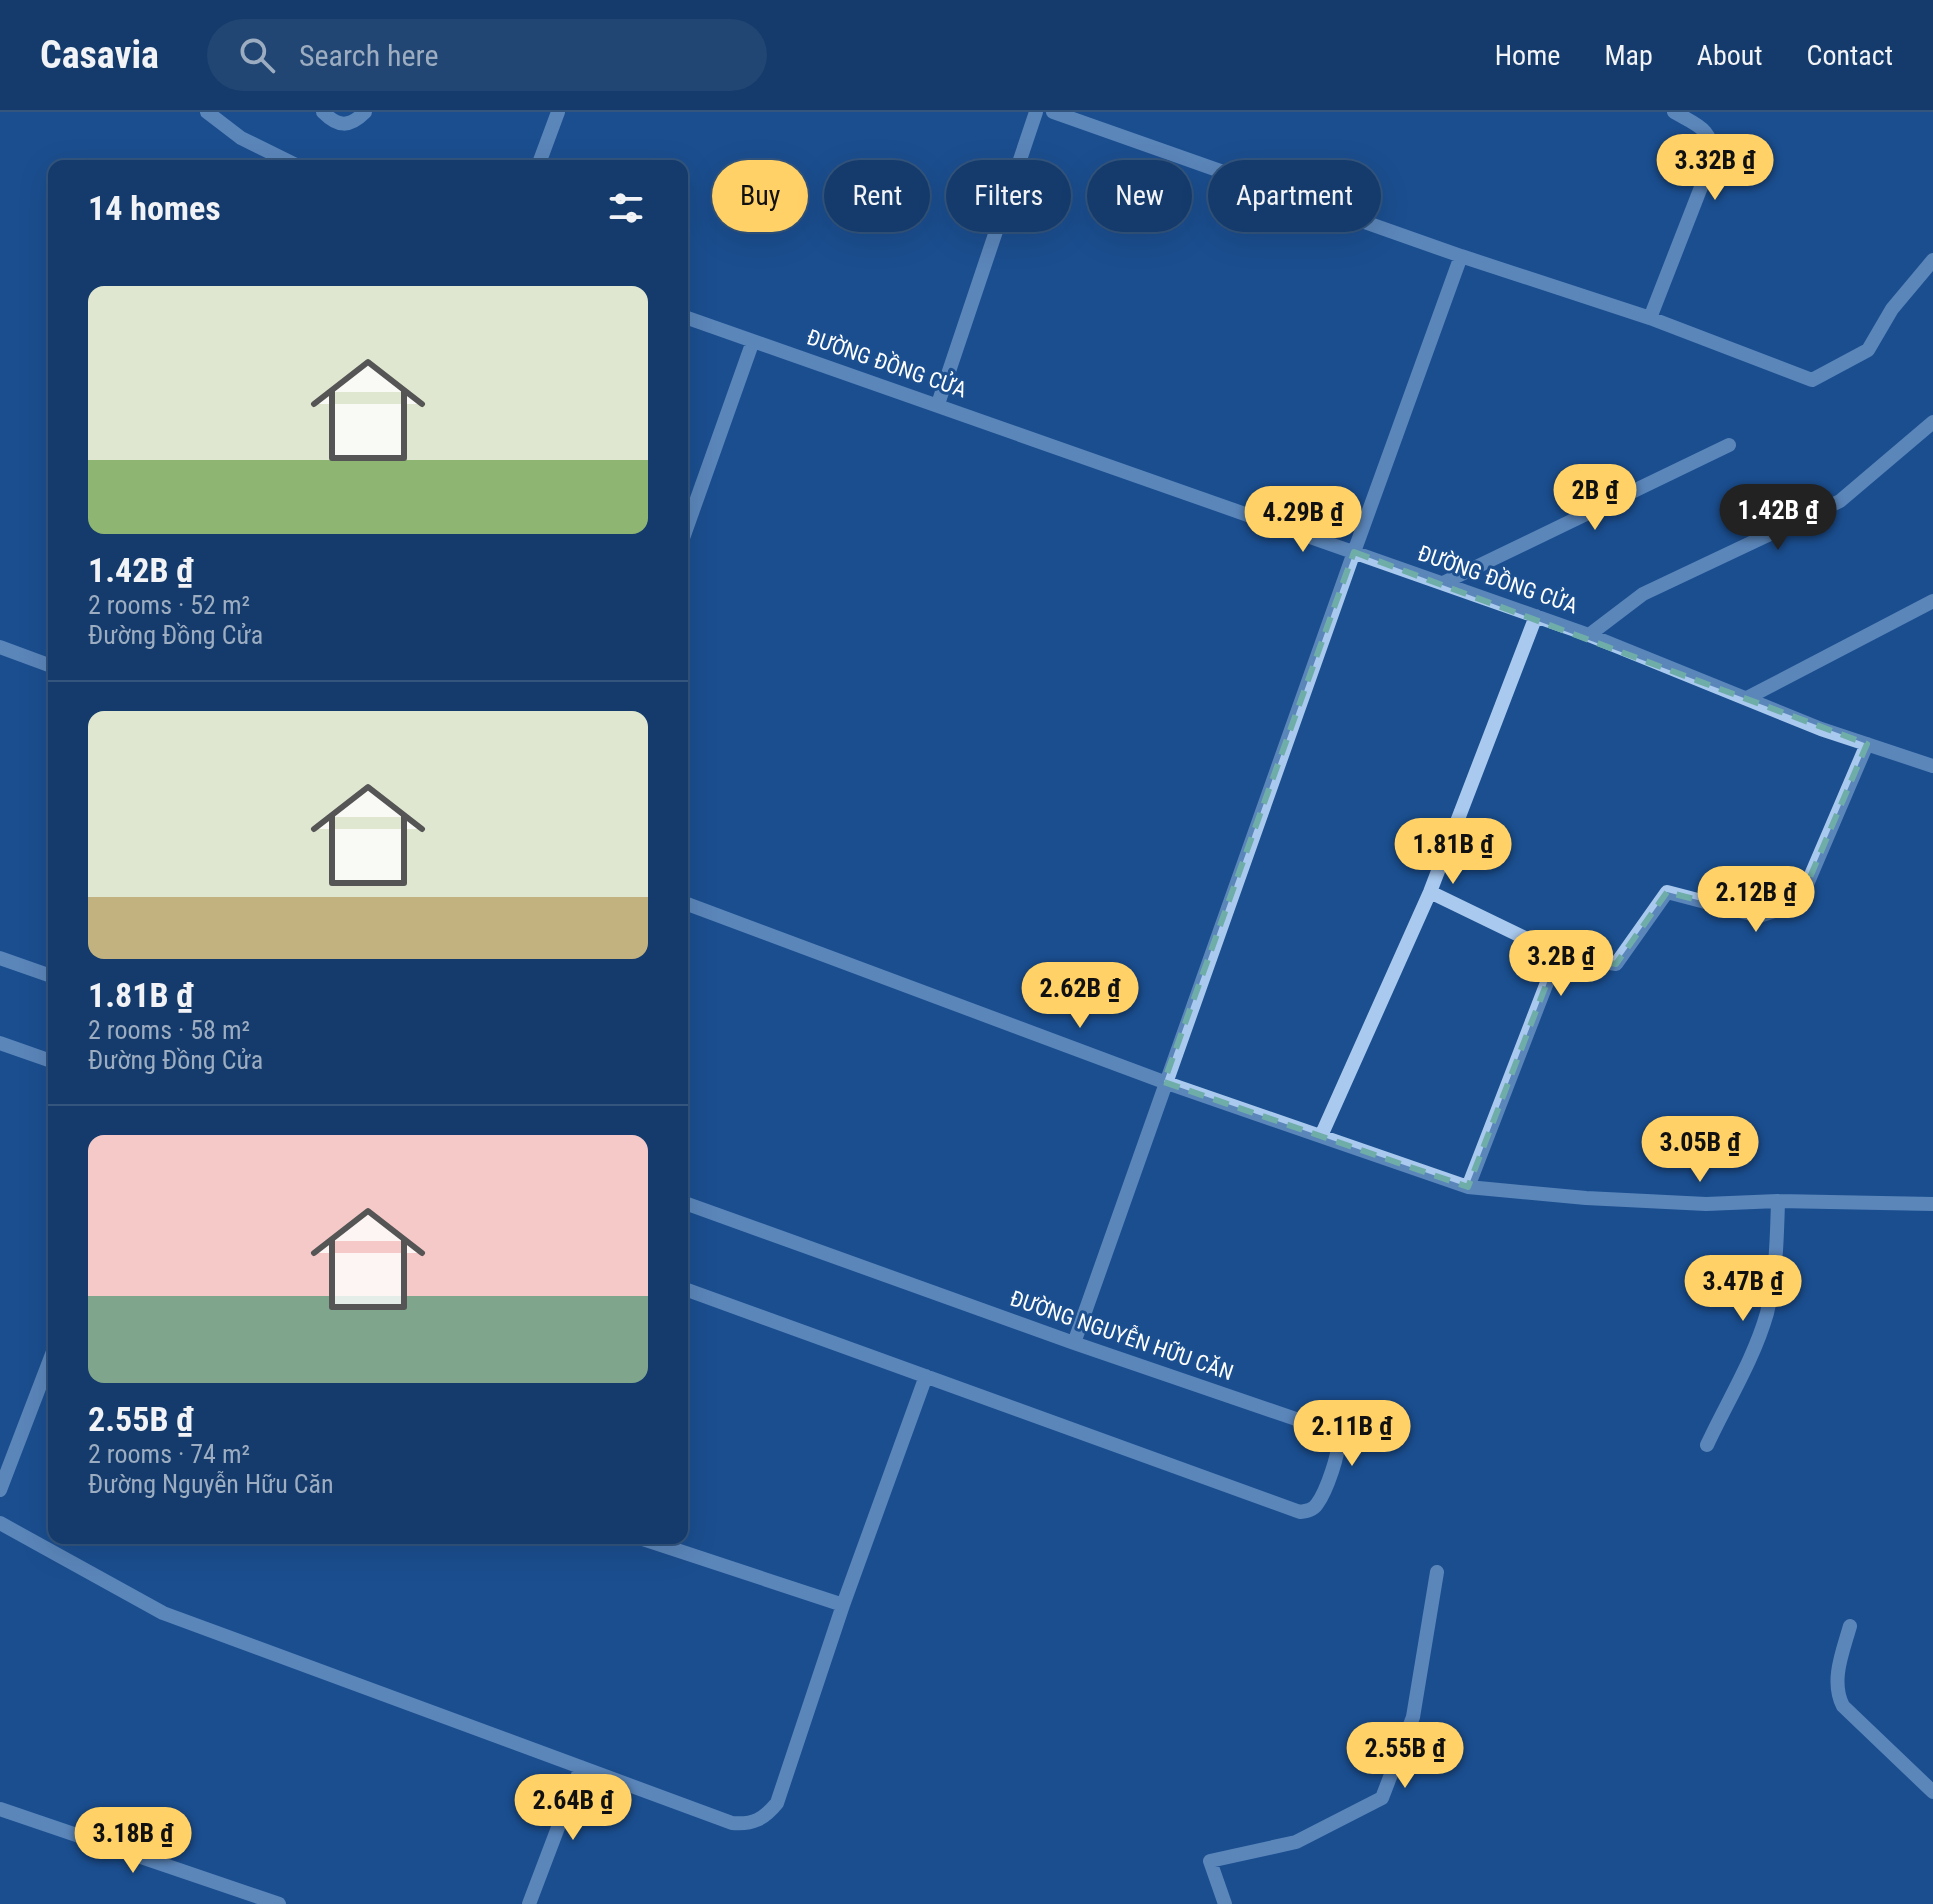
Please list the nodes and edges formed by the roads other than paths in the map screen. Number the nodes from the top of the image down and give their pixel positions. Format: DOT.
graph roads {
  1 [pos="207,112"];
  2 [pos="323,112"];
  3 [pos="365,112"];
  4 [pos="558,112"];
  5 [pos="1036,112"];
  6 [pos="1053,112"];
  7 [pos="1674,112"];
  8 [pos="286,160"];
  9 [pos="540,160"];
  10 [pos="1461,256"];
  11 [pos="1933,260"];
  12 [pos="688,318"];
  13 [pos="1650,318"];
  14 [pos="753,341"];
  15 [pos="938,404"];
  16 [pos="1933,422"];
  17 [pos="1729,445"];
  18 [pos="688,524"];
  19 [pos="1354,552"];
  20 [pos="1443,583"];
  21 [pos="1933,601"];
  22 [pos="1536,616"];
  23 [pos="1589,635"];
  24 [pos="0,647"];
  25 [pos="48,665"];
  26 [pos="1747,698"];
  27 [pos="1867,744"];
  28 [pos="1933,766"];
  29 [pos="1430,892"];
  30 [pos="688,904"];
  31 [pos="1558,954"];
  32 [pos="0,958"];
  33 [pos="48,975"];
  34 [pos="0,1043"];
  35 [pos="48,1060"];
  36 [pos="1164,1082"];
  37 [pos="1321,1136"];
  38 [pos="1468,1187"];
  39 [pos="1778,1201"];
  40 [pos="688,1204"];
  41 [pos="1933,1204"];
  42 [pos="688,1290"];
  43 [pos="1074,1343"];
  44 [pos="48,1365"];
  45 [pos="926,1376"];
  46 [pos="1707,1445"];
  47 [pos="0,1490"];
  48 [pos="0,1523"];
  49 [pos="658,1544"];
  50 [pos="1437,1572"];
  51 [pos="843,1605"];
  52 [pos="1850,1626"];
  53 [pos="581,1767"];
  54 [pos="1933,1792"];
  55 [pos="0,1809"];
  56 [pos="279,1904"];
  57 [pos="529,1904"];
  58 [pos="1225,1904"];
  1 -- 8 [label="street"];
  2 -- 3 [label="street"];
  4 -- 9 [label="street"];
  5 -- 15 [label="street"];
  6 -- 10 [label="street"];
  7 -- 13 [label="street"];
  10 -- 13 [label="street"];
  10 -- 19 [label="street"];
  11 -- 13 [label="street"];
  12 -- 14 [label="street, ĐƯỜNG ĐỒNG CỬA"];
  14 -- 15 [label="street, ĐƯỜNG ĐỒNG CỬA"];
  14 -- 18 [label="street"];
  15 -- 19 [label="street, ĐƯỜNG ĐỒNG CỬA"];
  16 -- 23 [label="street"];
  17 -- 20 [label="street"];
  19 -- 20 [label="street, ĐƯỜNG ĐỒNG CỬA"];
  19 -- 36 [label="street"];
  20 -- 22 [label="street, ĐƯỜNG ĐỒNG CỬA"];
  21 -- 26 [label="street"];
  22 -- 23 [label="street, ĐƯỜNG ĐỒNG CỬA"];
  22 -- 29 [label="street"];
  23 -- 26 [label="street, ĐƯỜNG ĐỒNG CỬA"];
  24 -- 25 [label="street"];
  26 -- 27 [label="street, ĐƯỜNG ĐỒNG CỬA"];
  27 -- 28 [label="street, ĐƯỜNG ĐỒNG CỬA"];
  27 -- 31 [label="street"];
  29 -- 31 [label="street"];
  29 -- 37 [label="street"];
  30 -- 36 [label="street"];
  31 -- 38 [label="street"];
  32 -- 33 [label="street"];
  34 -- 35 [label="street"];
  36 -- 37 [label="street"];
  36 -- 43 [label="street"];
  37 -- 38 [label="street"];
  38 -- 39 [label="street"];
  39 -- 41 [label="street"];
  39 -- 46 [label="street"];
  40 -- 43 [label="street, ĐƯỜNG NGUYỄN HỮU CĂN"];
  42 -- 45 [label="street, ĐƯỜNG NGUYỄN HỮU CĂN"];
  43 -- 45 [label="street, ĐƯỜNG NGUYỄN HỮU CĂN"];
  44 -- 47 [label="street"];
  45 -- 51 [label="street"];
  48 -- 53 [label="street"];
  49 -- 51 [label="street"];
  50 -- 58 [label="street"];
  51 -- 53 [label="street"];
  52 -- 54 [label="street"];
  53 -- 57 [label="street"];
  55 -- 56 [label="street"];
}
